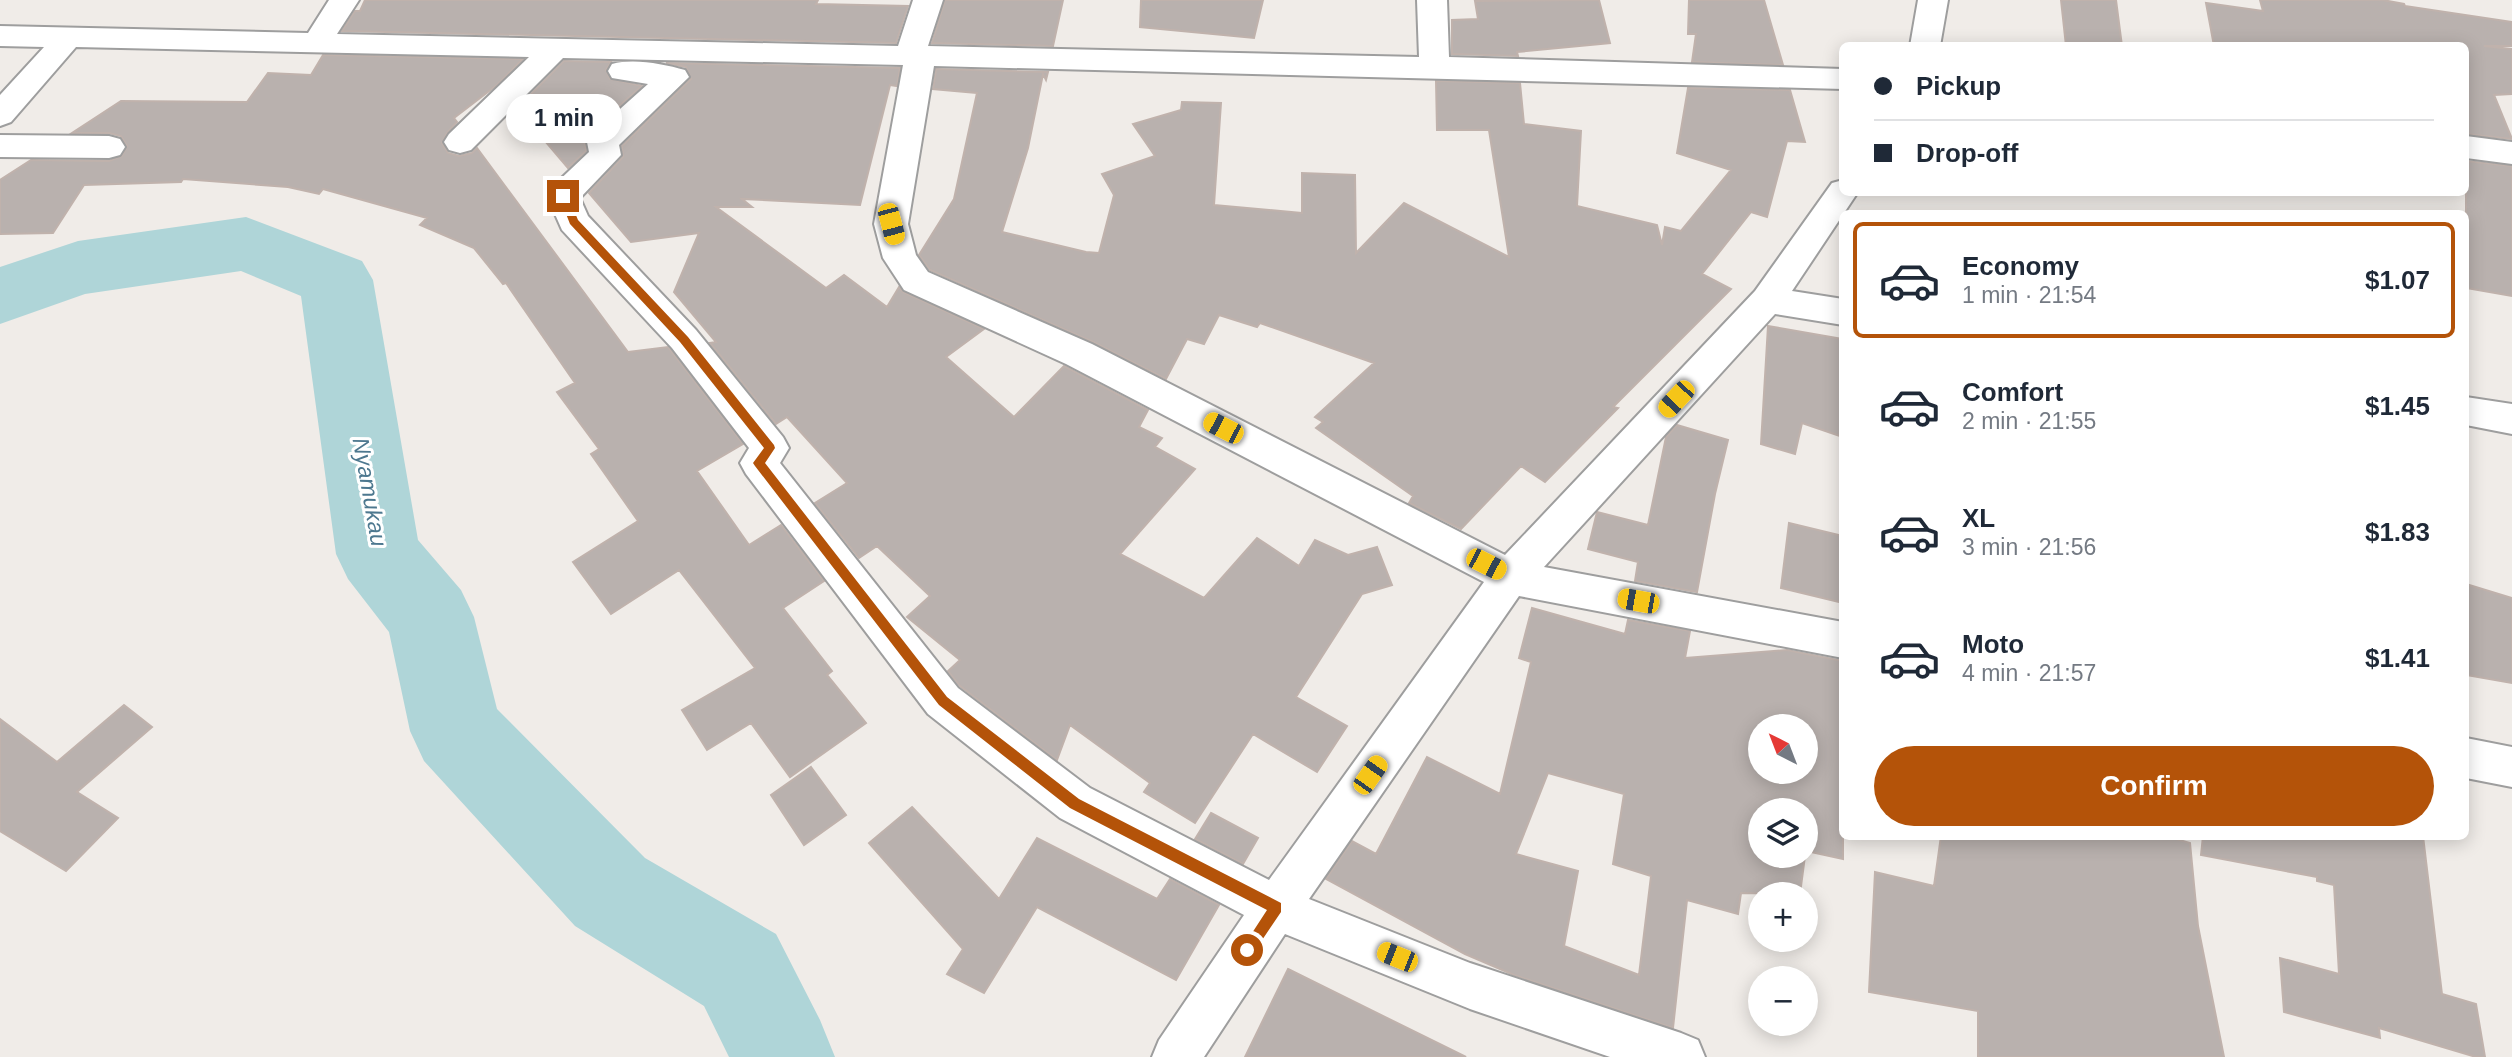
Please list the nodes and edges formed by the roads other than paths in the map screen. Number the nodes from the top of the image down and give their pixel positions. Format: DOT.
graph roads {
  1 [pos="344,0"];
  2 [pos="928,0"];
  3 [pos="1432,0"];
  4 [pos="1933,0"];
  5 [pos="0,36"];
  6 [pos="68,38"];
  7 [pos="1926,42"];
  8 [pos="316,44"];
  9 [pos="557,47"];
  10 [pos="625,50"];
  11 [pos="914,57"];
  12 [pos="1434,68"];
  13 [pos="1839,79"];
  14 [pos="0,115"];
  15 [pos="460,142"];
  16 [pos="0,146"];
  17 [pos="109,147"];
  18 [pos="2469,147"];
  19 [pos="2512,153"];
  20 [pos="1840,196"];
  21 [pos="1768,300"];
  22 [pos="1839,311"];
  23 [pos="2469,412"];
  24 [pos="2512,419"];
  25 [pos="1510,577"];
  26 [pos="1839,639"];
  27 [pos="2469,759"];
  28 [pos="2512,767"];
  29 [pos="1276,908"];
  30 [pos="1176,1057"];
  31 [pos="1681,1057"];
  1 -- 8 [label="street"];
  2 -- 11 [label="street"];
  3 -- 12 [label="street"];
  4 -- 7 [label="street"];
  5 -- 6 [label="street"];
  6 -- 8 [label="street"];
  6 -- 14 [label="street"];
  8 -- 9 [label="street"];
  9 -- 10 [label="street"];
  9 -- 15 [label="street"];
  10 -- 11 [label="street"];
  10 -- 29 [label="street"];
  11 -- 12 [label="street"];
  11 -- 25 [label="street"];
  12 -- 13 [label="street"];
  16 -- 17 [label="street"];
  18 -- 19 [label="street"];
  20 -- 21 [label="street"];
  21 -- 22 [label="street"];
  21 -- 25 [label="street"];
  23 -- 24 [label="street"];
  25 -- 26 [label="street"];
  25 -- 29 [label="street"];
  27 -- 28 [label="street"];
  29 -- 30 [label="street"];
  29 -- 31 [label="street"];
}
